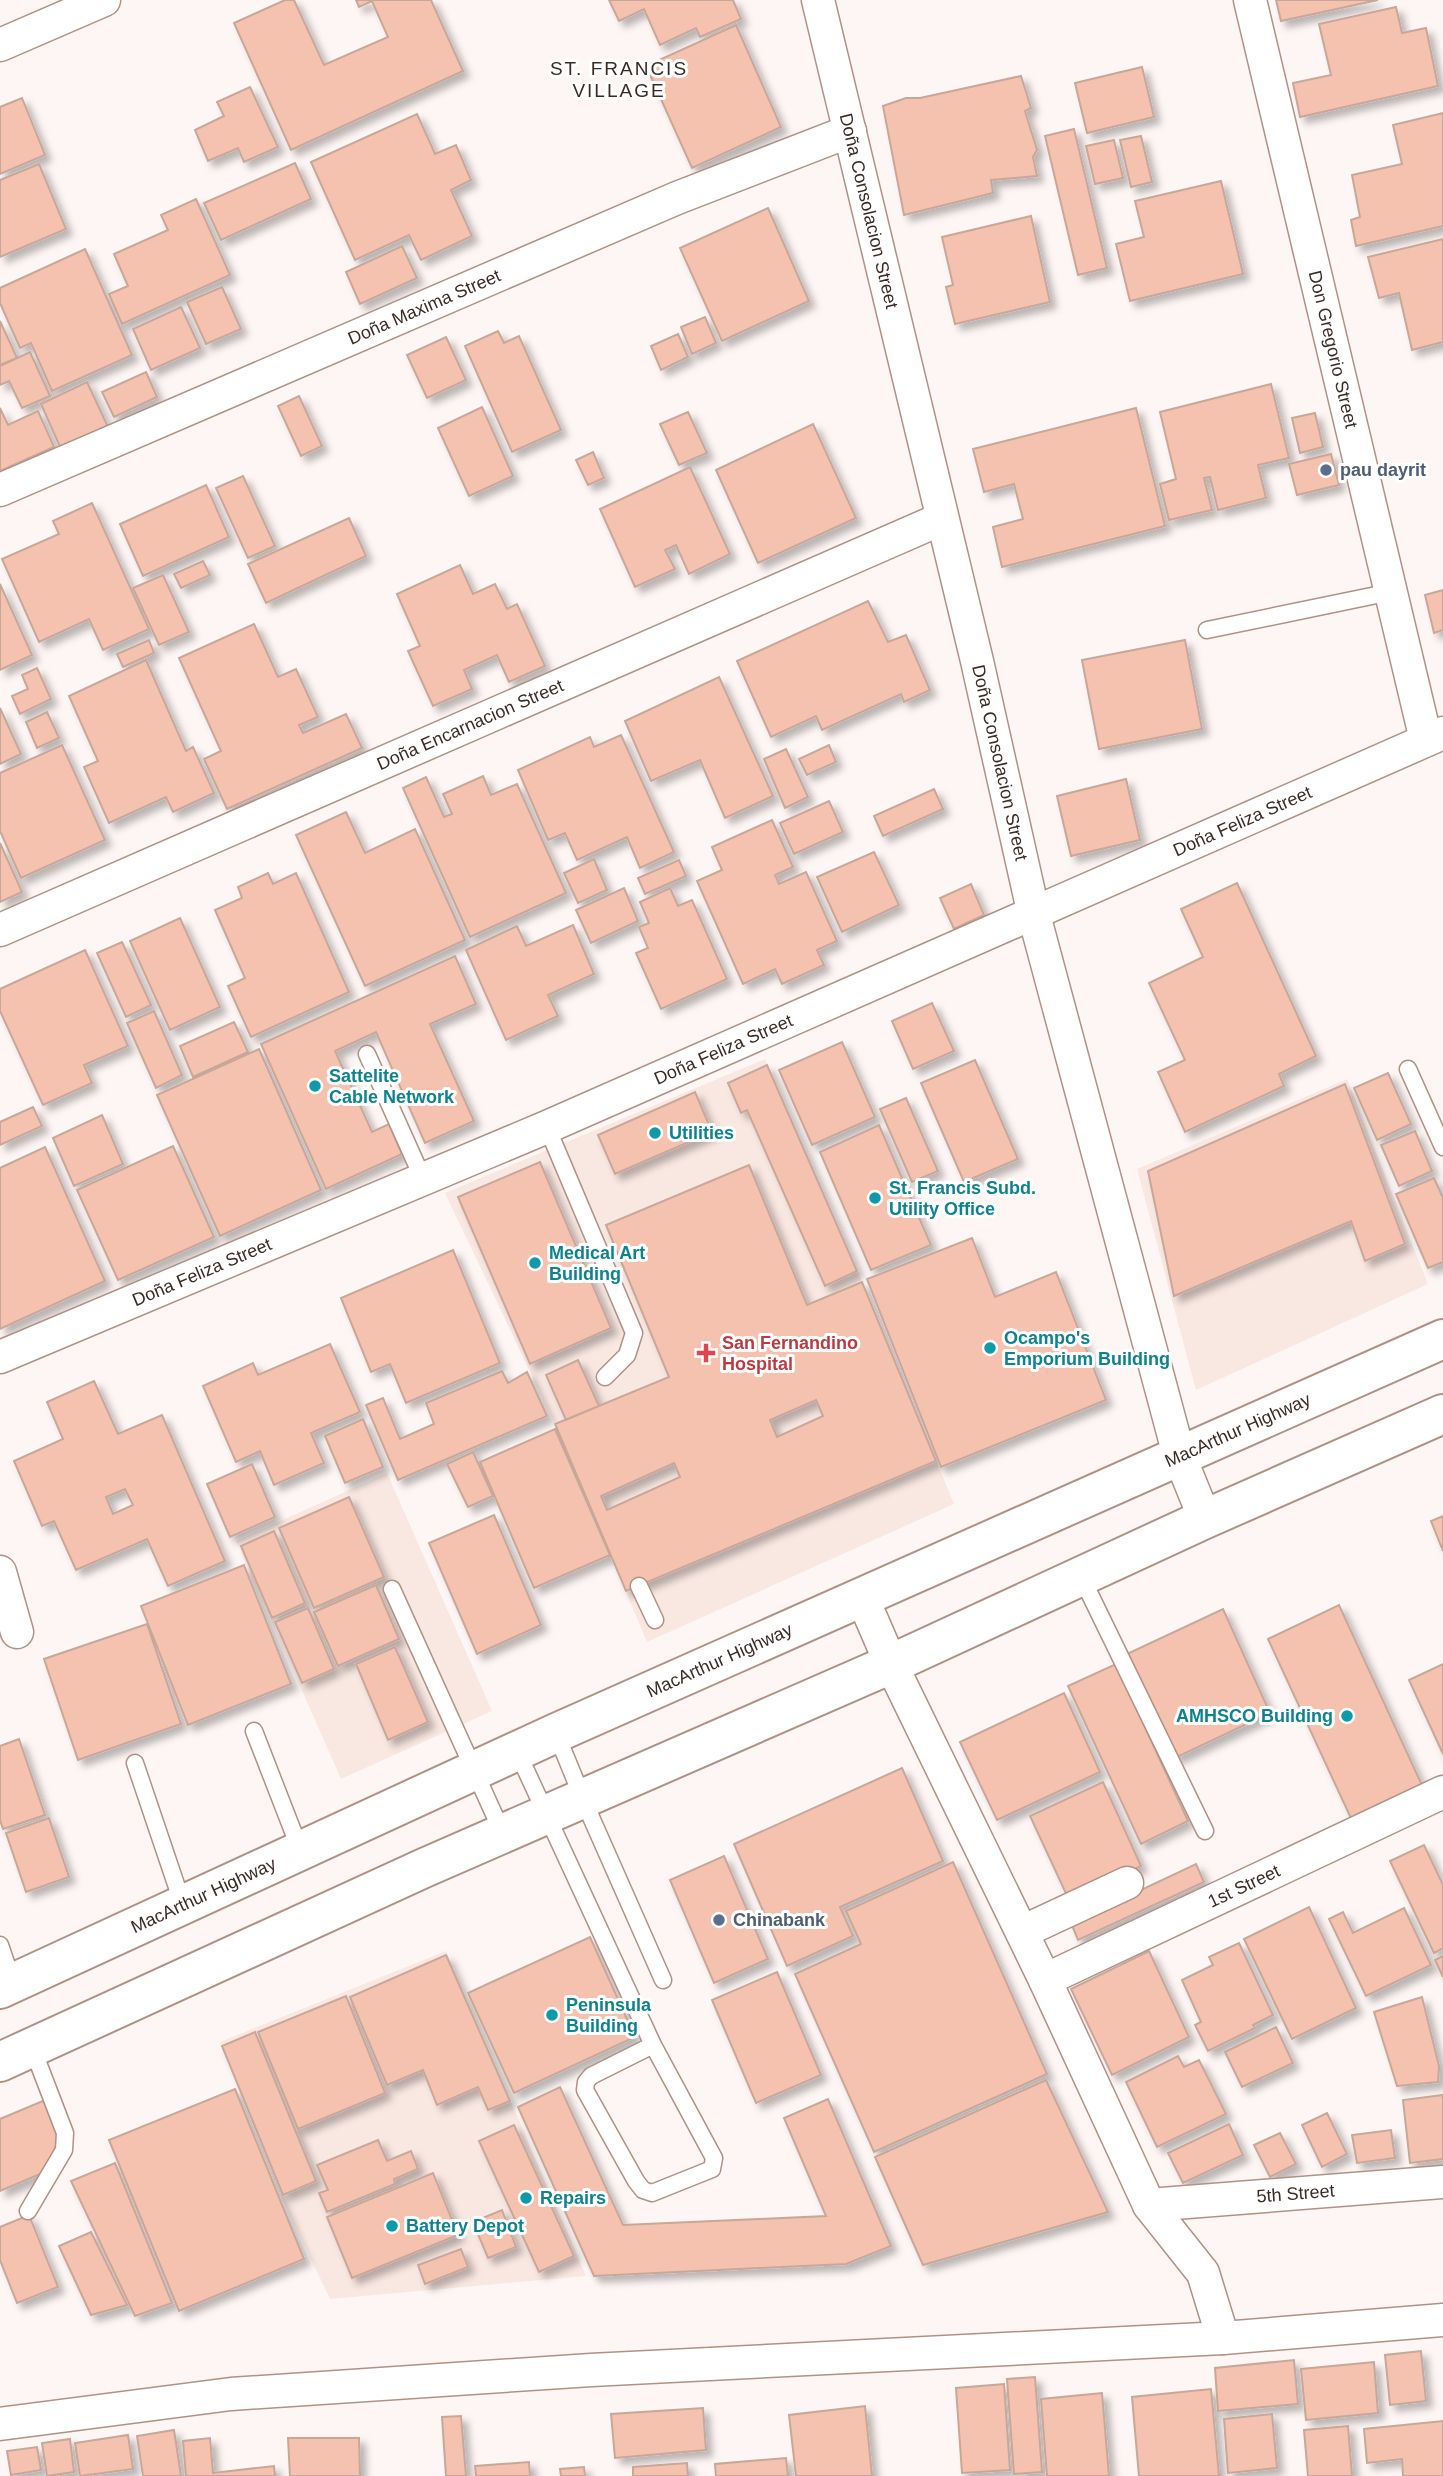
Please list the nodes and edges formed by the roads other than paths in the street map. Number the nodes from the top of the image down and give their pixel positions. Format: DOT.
graph roads {
  1 [pos="104,0"];
  2 [pos="818,0"];
  3 [pos="1250,0"];
  4 [pos="0,45"];
  5 [pos="850,131"];
  6 [pos="0,489"];
  7 [pos="941,519"];
  8 [pos="1391,592"];
  9 [pos="1208,629"];
  10 [pos="1435,737"];
  11 [pos="1034,915"];
  12 [pos="0,930"];
  13 [pos="367,1054"];
  14 [pos="1408,1069"];
  15 [pos="547,1127"];
  16 [pos="1443,1147"];
  17 [pos="423,1179"];
  18 [pos="1443,1339"];
  19 [pos="0,1357"];
  20 [pos="605,1377"];
  21 [pos="1443,1414"];
  22 [pos="1179,1455"];
  23 [pos="1205,1519"];
  24 [pos="0,1572"];
  25 [pos="1081,1576"];
  26 [pos="639,1586"];
  27 [pos="392,1589"];
  28 [pos="862,1597"];
  29 [pos="655,1619"];
  30 [pos="16,1632"];
  31 [pos="891,1664"];
  32 [pos="254,1731"];
  33 [pos="556,1733"];
  34 [pos="517,1751"];
  35 [pos="135,1763"];
  36 [pos="474,1771"];
  37 [pos="1443,1792"];
  38 [pos="583,1800"];
  39 [pos="547,1815"];
  40 [pos="1205,1831"];
  41 [pos="503,1834"];
  42 [pos="301,1852"];
  43 [pos="1127,1883"];
  44 [pos="183,1905"];
  45 [pos="1022,1932"];
  46 [pos="0,1945"];
  47 [pos="663,1980"];
  48 [pos="1045,1980"];
  49 [pos="7,1986"];
  50 [pos="653,2045"];
  51 [pos="16,2055"];
  52 [pos="1443,2182"];
  53 [pos="1149,2205"];
  54 [pos="29,2211"];
  55 [pos="1443,2320"];
  56 [pos="1223,2338"];
  57 [pos="0,2424"];
  1 -- 4 [label="street"];
  2 -- 5 [label="street, Doña Consolacion Street"];
  3 -- 8 [label="street, Don Gregorio Street"];
  5 -- 6 [label="street, Doña Maxima Street"];
  5 -- 7 [label="street, Doña Consolacion Street"];
  7 -- 11 [label="street, Doña Consolacion Street"];
  7 -- 12 [label="street, Doña Encarnacion Street"];
  8 -- 9 [label="lane"];
  8 -- 10 [label="street, Don Gregorio Street"];
  10 -- 11 [label="street, Doña Feliza Street"];
  11 -- 15 [label="street, Doña Feliza Street"];
  11 -- 22 [label="street, Doña Consolacion Street"];
  13 -- 17 [label="lane"];
  14 -- 16 [label="lane"];
  15 -- 17 [label="street, Doña Feliza Street"];
  15 -- 20 [label="lane"];
  17 -- 19 [label="street, Doña Feliza Street"];
  18 -- 22 [label="highway, MacArthur Highway"];
  21 -- 23 [label="highway"];
  22 -- 23 [label="street, Doña Consolacion Street"];
  22 -- 28 [label="highway, MacArthur Highway"];
  23 -- 25 [label="highway"];
  24 -- 30 [label="street"];
  25 -- 31 [label="highway"];
  25 -- 40 [label="lane"];
  26 -- 29 [label="lane"];
  27 -- 36 [label="lane"];
  28 -- 31 [label="street"];
  28 -- 33 [label="highway, MacArthur Highway"];
  31 -- 38 [label="highway"];
  31 -- 45 [label="street"];
  32 -- 42 [label="lane"];
  33 -- 34 [label="highway, MacArthur Highway"];
  33 -- 38 [label="lane"];
  34 -- 36 [label="highway, MacArthur Highway"];
  34 -- 39 [label="lane"];
  35 -- 44 [label="lane"];
  36 -- 41 [label="lane"];
  36 -- 42 [label="highway, MacArthur Highway"];
  37 -- 48 [label="street, 1st Street"];
  38 -- 39 [label="highway"];
  38 -- 47 [label="lane"];
  39 -- 41 [label="highway"];
  39 -- 50 [label="lane"];
  41 -- 51 [label="highway"];
  42 -- 44 [label="highway, MacArthur Highway"];
  43 -- 45 [label="street"];
  44 -- 49 [label="highway, MacArthur Highway"];
  45 -- 48 [label="street"];
  46 -- 49 [label="lane"];
  48 -- 53 [label="street"];
  50 -- 50 [label="lane"];
  51 -- 54 [label="lane"];
  52 -- 53 [label="street, 5th Street"];
  53 -- 56 [label="street"];
  55 -- 56 [label="street"];
  56 -- 57 [label="street"];
}
